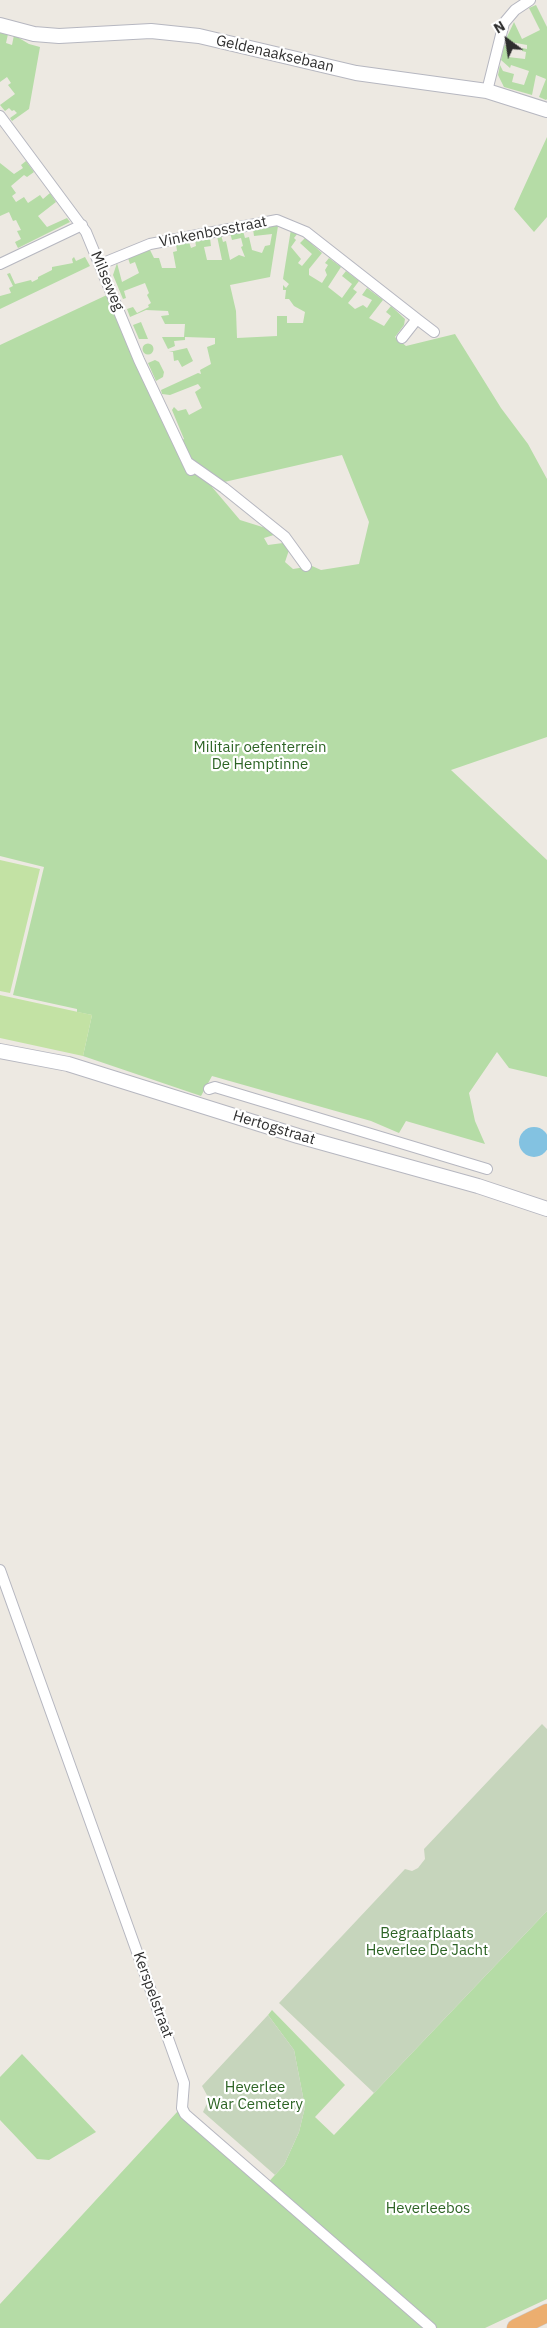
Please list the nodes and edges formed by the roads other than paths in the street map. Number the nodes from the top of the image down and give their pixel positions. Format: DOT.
graph roads {
  1 [pos="530,0"];
  2 [pos="0,25"];
  3 [pos="487,91"];
  4 [pos="547,110"];
  5 [pos="0,116"];
  6 [pos="82,225"];
  7 [pos="1,262"];
  8 [pos="101,264"];
  9 [pos="417,319"];
  10 [pos="434,332"];
  11 [pos="402,338"];
  12 [pos="306,566"];
  13 [pos="0,1051"];
  14 [pos="208,1090"];
  15 [pos="487,1169"];
  16 [pos="547,1209"];
  17 [pos="0,1570"];
  18 [pos="547,2313"];
  19 [pos="431,2328"];
  20 [pos="516,2328"];
  1 -- 3 [label="street"];
  2 -- 3 [label="street, Geldenaaksebaan"];
  3 -- 4 [label="street, Geldenaaksebaan"];
  5 -- 6 [label="street, Milseweg"];
  6 -- 7 [label="street"];
  6 -- 8 [label="street, Milseweg"];
  8 -- 9 [label="street, Vinkenbosstraat"];
  8 -- 12 [label="street, Milseweg"];
  9 -- 10 [label="street, Vinkenbosstraat"];
  9 -- 11 [label="street"];
  13 -- 16 [label="street, Hertogstraat"];
  14 -- 15 [label="street"];
  17 -- 19 [label="street, Kerspelstraat"];
  18 -- 20 [label="highway"];
}
